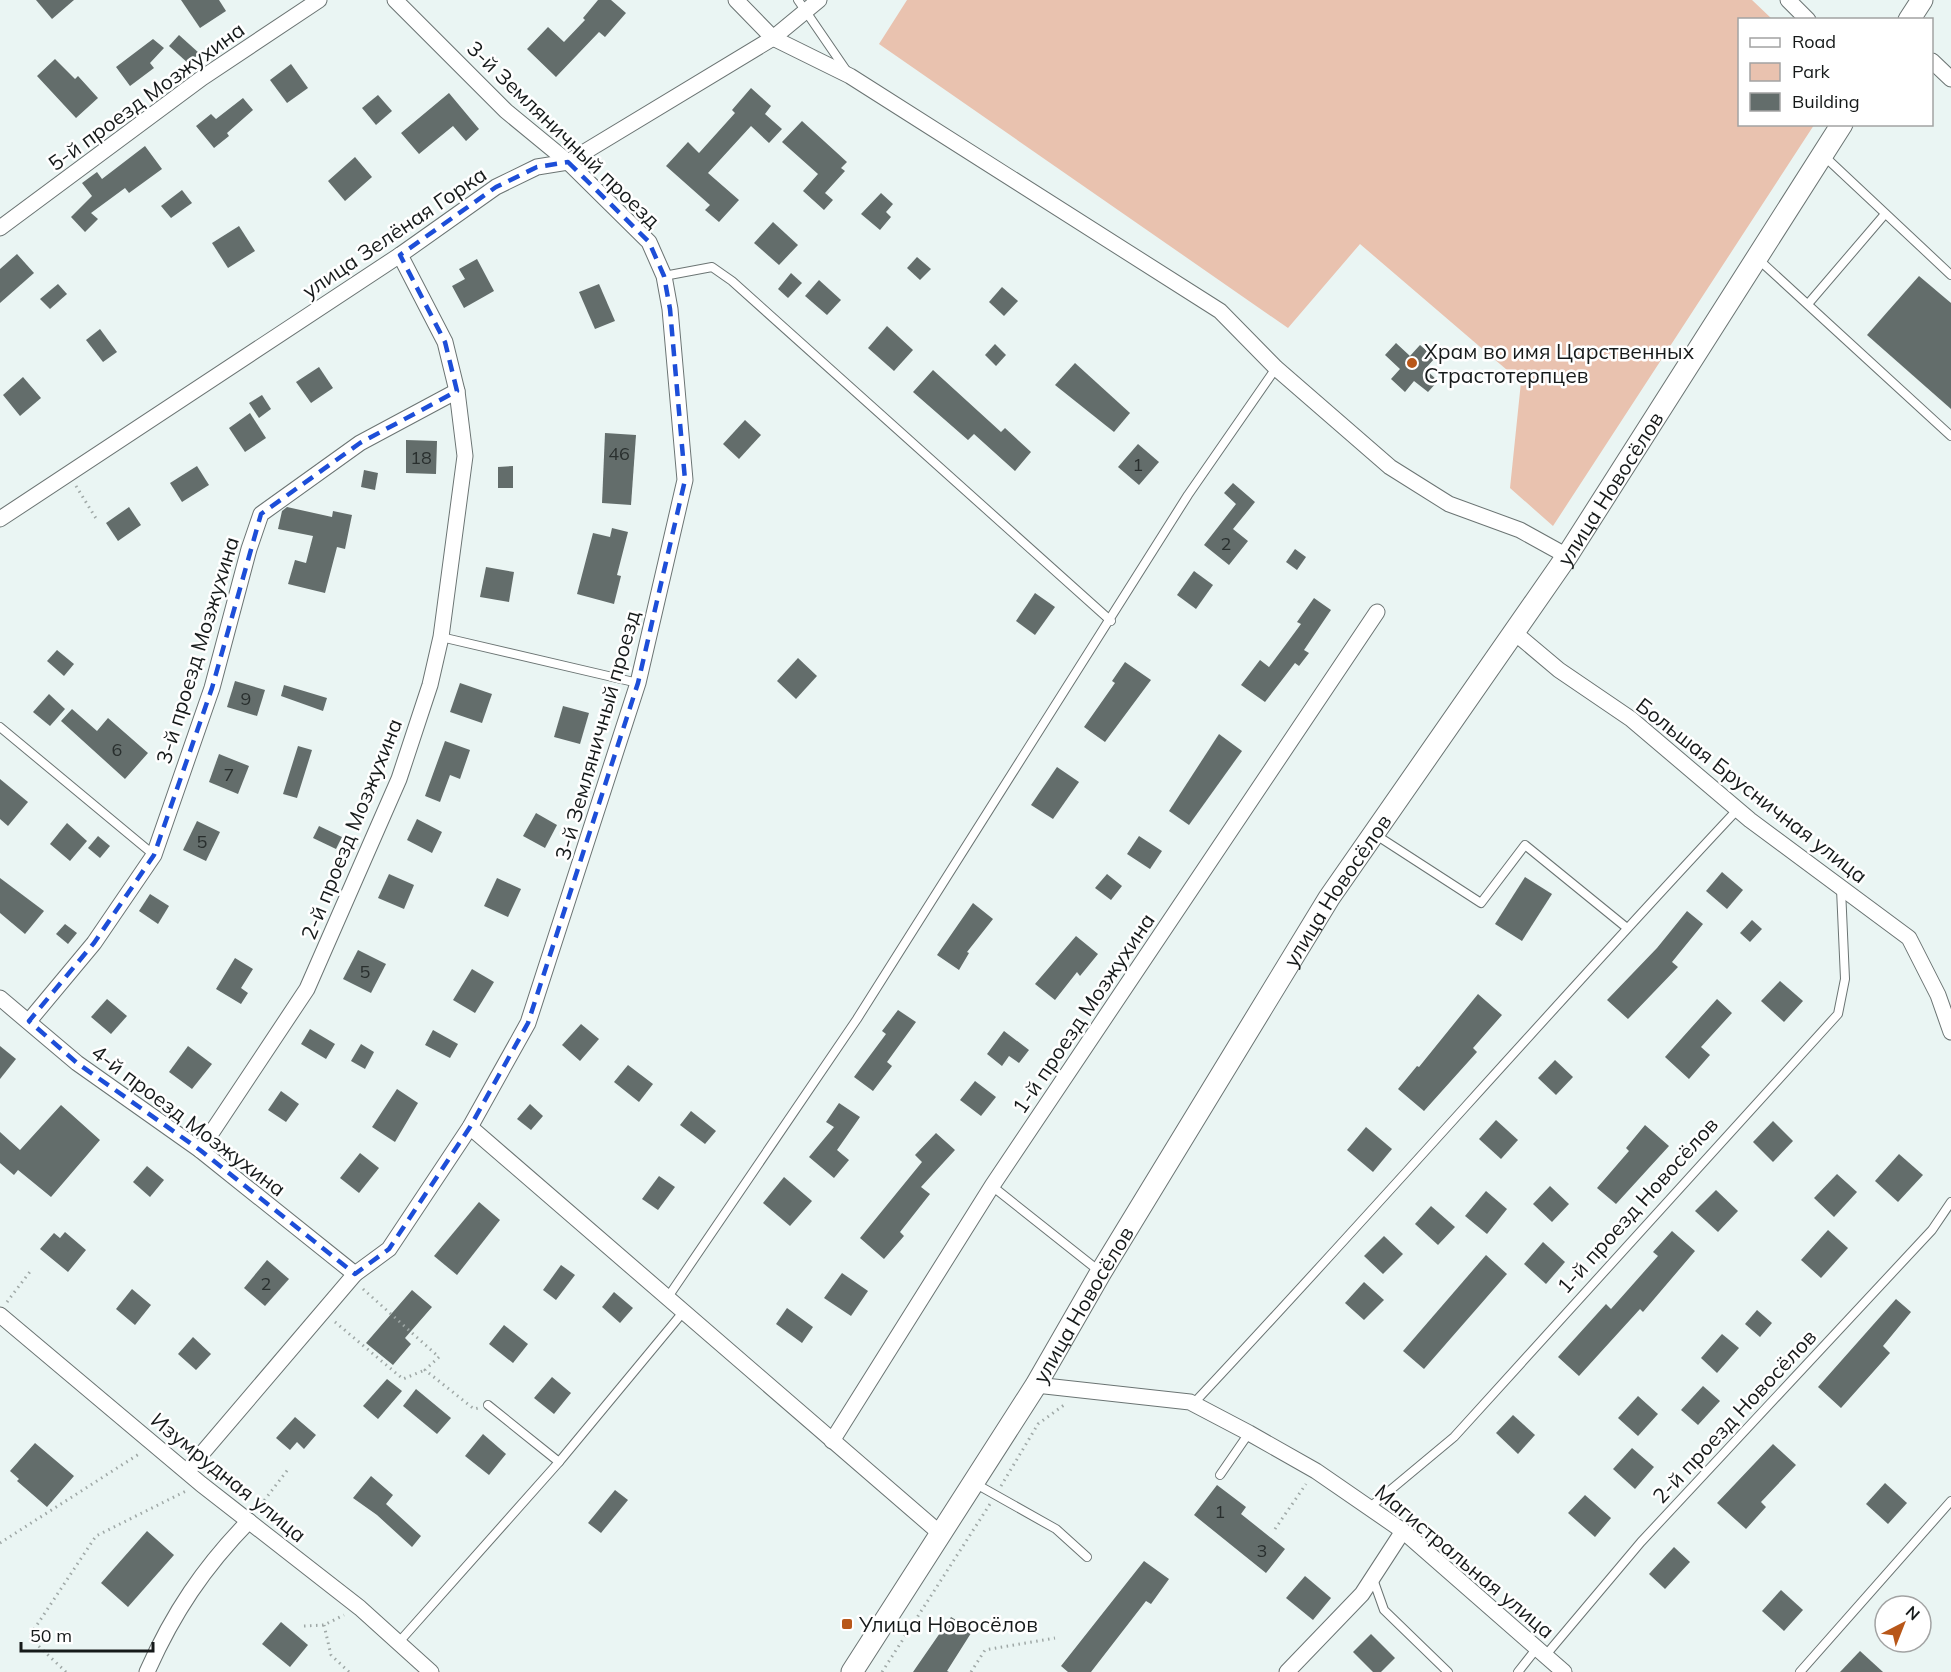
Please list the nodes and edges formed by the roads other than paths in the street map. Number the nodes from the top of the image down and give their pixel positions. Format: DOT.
graph roads {
  1 [pos="319,0"];
  2 [pos="395,0"];
  3 [pos="736,0"];
  4 [pos="819,0"];
  5 [pos="1788,0"];
  6 [pos="1922,0"];
  7 [pos="802,7"];
  8 [pos="1806,18"];
  9 [pos="1910,18"];
  10 [pos="773,38"];
  11 [pos="1933,62"];
  12 [pos="850,76"];
  13 [pos="1951,78"];
  14 [pos="1841,126"];
  15 [pos="1823,155"];
  16 [pos="568,162"];
  17 [pos="1886,214"];
  18 [pos="0,228"];
  19 [pos="400,255"];
  20 [pos="1757,258"];
  21 [pos="1951,275"];
  22 [pos="664,276"];
  23 [pos="1808,304"];
  24 [pos="1276,368"];
  25 [pos="457,391"];
  26 [pos="1951,436"];
  27 [pos="0,519"];
  28 [pos="1567,556"];
  29 [pos="1377,612"];
  30 [pos="1111,621"];
  31 [pos="1515,633"];
  32 [pos="441,637"];
  33 [pos="638,684"];
  34 [pos="0,727"];
  35 [pos="1738,809"];
  36 [pos="1372,832"];
  37 [pos="154,855"];
  38 [pos="1841,888"];
  39 [pos="1627,928"];
  40 [pos="0,998"];
  41 [pos="29,1021"];
  42 [pos="1951,1032"];
  43 [pos="470,1127"];
  44 [pos="200,1150"];
  45 [pos="992,1185"];
  46 [pos="1951,1202"];
  47 [pos="1951,1210"];
  48 [pos="1932,1230"];
  49 [pos="1101,1272"];
  50 [pos="354,1277"];
  51 [pos="668,1297"];
  52 [pos="684,1311"];
  53 [pos="0,1315"];
  54 [pos="1036,1385"];
  55 [pos="1194,1403"];
  56 [pos="488,1405"];
  57 [pos="1249,1433"];
  58 [pos="832,1442"];
  59 [pos="559,1462"];
  60 [pos="187,1471"];
  61 [pos="1220,1475"];
  62 [pos="975,1483"];
  63 [pos="1951,1501"];
  64 [pos="1370,1507"];
  65 [pos="249,1521"];
  66 [pos="1403,1531"];
  67 [pos="942,1535"];
  68 [pos="1087,1557"];
  69 [pos="1372,1577"];
  70 [pos="399,1642"];
  71 [pos="1541,1652"];
  72 [pos="147,1672"];
  73 [pos="431,1672"];
  74 [pos="852,1672"];
  75 [pos="1287,1672"];
  76 [pos="1448,1672"];
  77 [pos="1518,1672"];
  78 [pos="1564,1672"];
  79 [pos="1800,1672"];
  1 -- 18 [label="street, 5-й проезд Мозжухина"];
  2 -- 16 [label="street, 3-й Земляничный проезд"];
  3 -- 10 [label="street"];
  4 -- 7 [label="street, улица Зелёная Горка"];
  5 -- 8 [label="street"];
  6 -- 9 [label="street"];
  7 -- 10 [label="street, улица Зелёная Горка"];
  7 -- 12 [label="lane"];
  10 -- 12 [label="street"];
  10 -- 16 [label="street, улица Зелёная Горка"];
  11 -- 13 [label="street"];
  12 -- 24 [label="street"];
  14 -- 15 [label="street, улица Новосёлов"];
  15 -- 17 [label="lane"];
  15 -- 20 [label="street, улица Новосёлов"];
  16 -- 19 [label="street, улица Зелёная Горка"];
  16 -- 22 [label="street, 3-й Земляничный проезд"];
  17 -- 21 [label="lane"];
  17 -- 23 [label="lane"];
  19 -- 25 [label="street, 2-й проезд Мозжухина"];
  19 -- 27 [label="street, улица Зелёная Горка"];
  20 -- 23 [label="lane"];
  20 -- 28 [label="street, улица Новосёлов"];
  22 -- 30 [label="lane"];
  22 -- 33 [label="street, 3-й Земляничный проезд"];
  23 -- 26 [label="lane"];
  24 -- 28 [label="street"];
  24 -- 30 [label="lane"];
  25 -- 32 [label="street, 2-й проезд Мозжухина"];
  25 -- 37 [label="street, 3-й проезд Мозжухина"];
  28 -- 31 [label="street, улица Новосёлов"];
  29 -- 45 [label="street, 1-й проезд Мозжухина"];
  30 -- 51 [label="lane"];
  31 -- 35 [label="street, Большая Брусничная улица"];
  31 -- 36 [label="street, улица Новосёлов"];
  32 -- 33 [label="lane"];
  32 -- 44 [label="street, 2-й проезд Мозжухина"];
  33 -- 43 [label="street, 3-й Земляничный проезд"];
  34 -- 37 [label="lane"];
  35 -- 38 [label="street, Большая Брусничная улица"];
  35 -- 39 [label="lane"];
  36 -- 39 [label="lane"];
  36 -- 49 [label="street, улица Новосёлов"];
  37 -- 41 [label="street, 3-й проезд Мозжухина"];
  38 -- 42 [label="street, Большая Брусничная улица"];
  38 -- 64 [label="lane, 1-й проезд Новосёлов"];
  39 -- 55 [label="lane"];
  40 -- 41 [label="street, 4-й проезд Мозжухина"];
  41 -- 44 [label="street, 4-й проезд Мозжухина"];
  43 -- 50 [label="street, 3-й Земляничный проезд"];
  43 -- 51 [label="street"];
  44 -- 50 [label="street, 4-й проезд Мозжухина"];
  45 -- 49 [label="lane"];
  45 -- 58 [label="street, 1-й проезд Мозжухина"];
  46 -- 48 [label="lane, 2-й проезд Новосёлов"];
  47 -- 48 [label="lane"];
  48 -- 71 [label="lane, 2-й проезд Новосёлов"];
  49 -- 54 [label="street, улица Новосёлов"];
  50 -- 60 [label="street, 3-й Земляничный проезд"];
  51 -- 52 [label="street"];
  52 -- 58 [label="street"];
  52 -- 59 [label="lane"];
  53 -- 60 [label="street, Изумрудная улица"];
  54 -- 55 [label="street, Магистральная улица"];
  54 -- 62 [label="street, улица Новосёлов"];
  55 -- 57 [label="street, Магистральная улица"];
  56 -- 59 [label="lane"];
  57 -- 61 [label="lane"];
  57 -- 64 [label="street, Магистральная улица"];
  58 -- 67 [label="street"];
  59 -- 70 [label="lane"];
  60 -- 65 [label="street, Изумрудная улица"];
  62 -- 67 [label="street, улица Новосёлов"];
  62 -- 68 [label="lane"];
  63 -- 79 [label="lane"];
  64 -- 66 [label="street, Магистральная улица"];
  65 -- 70 [label="street, Изумрудная улица"];
  65 -- 72 [label="street"];
  66 -- 69 [label="street"];
  66 -- 71 [label="street, Магистральная улица"];
  67 -- 74 [label="street, улица Новосёлов"];
  69 -- 75 [label="street"];
  69 -- 76 [label="lane"];
  70 -- 73 [label="street, Изумрудная улица"];
  71 -- 77 [label="lane, 2-й проезд Новосёлов"];
  71 -- 78 [label="street, Магистральная улица"];
}
